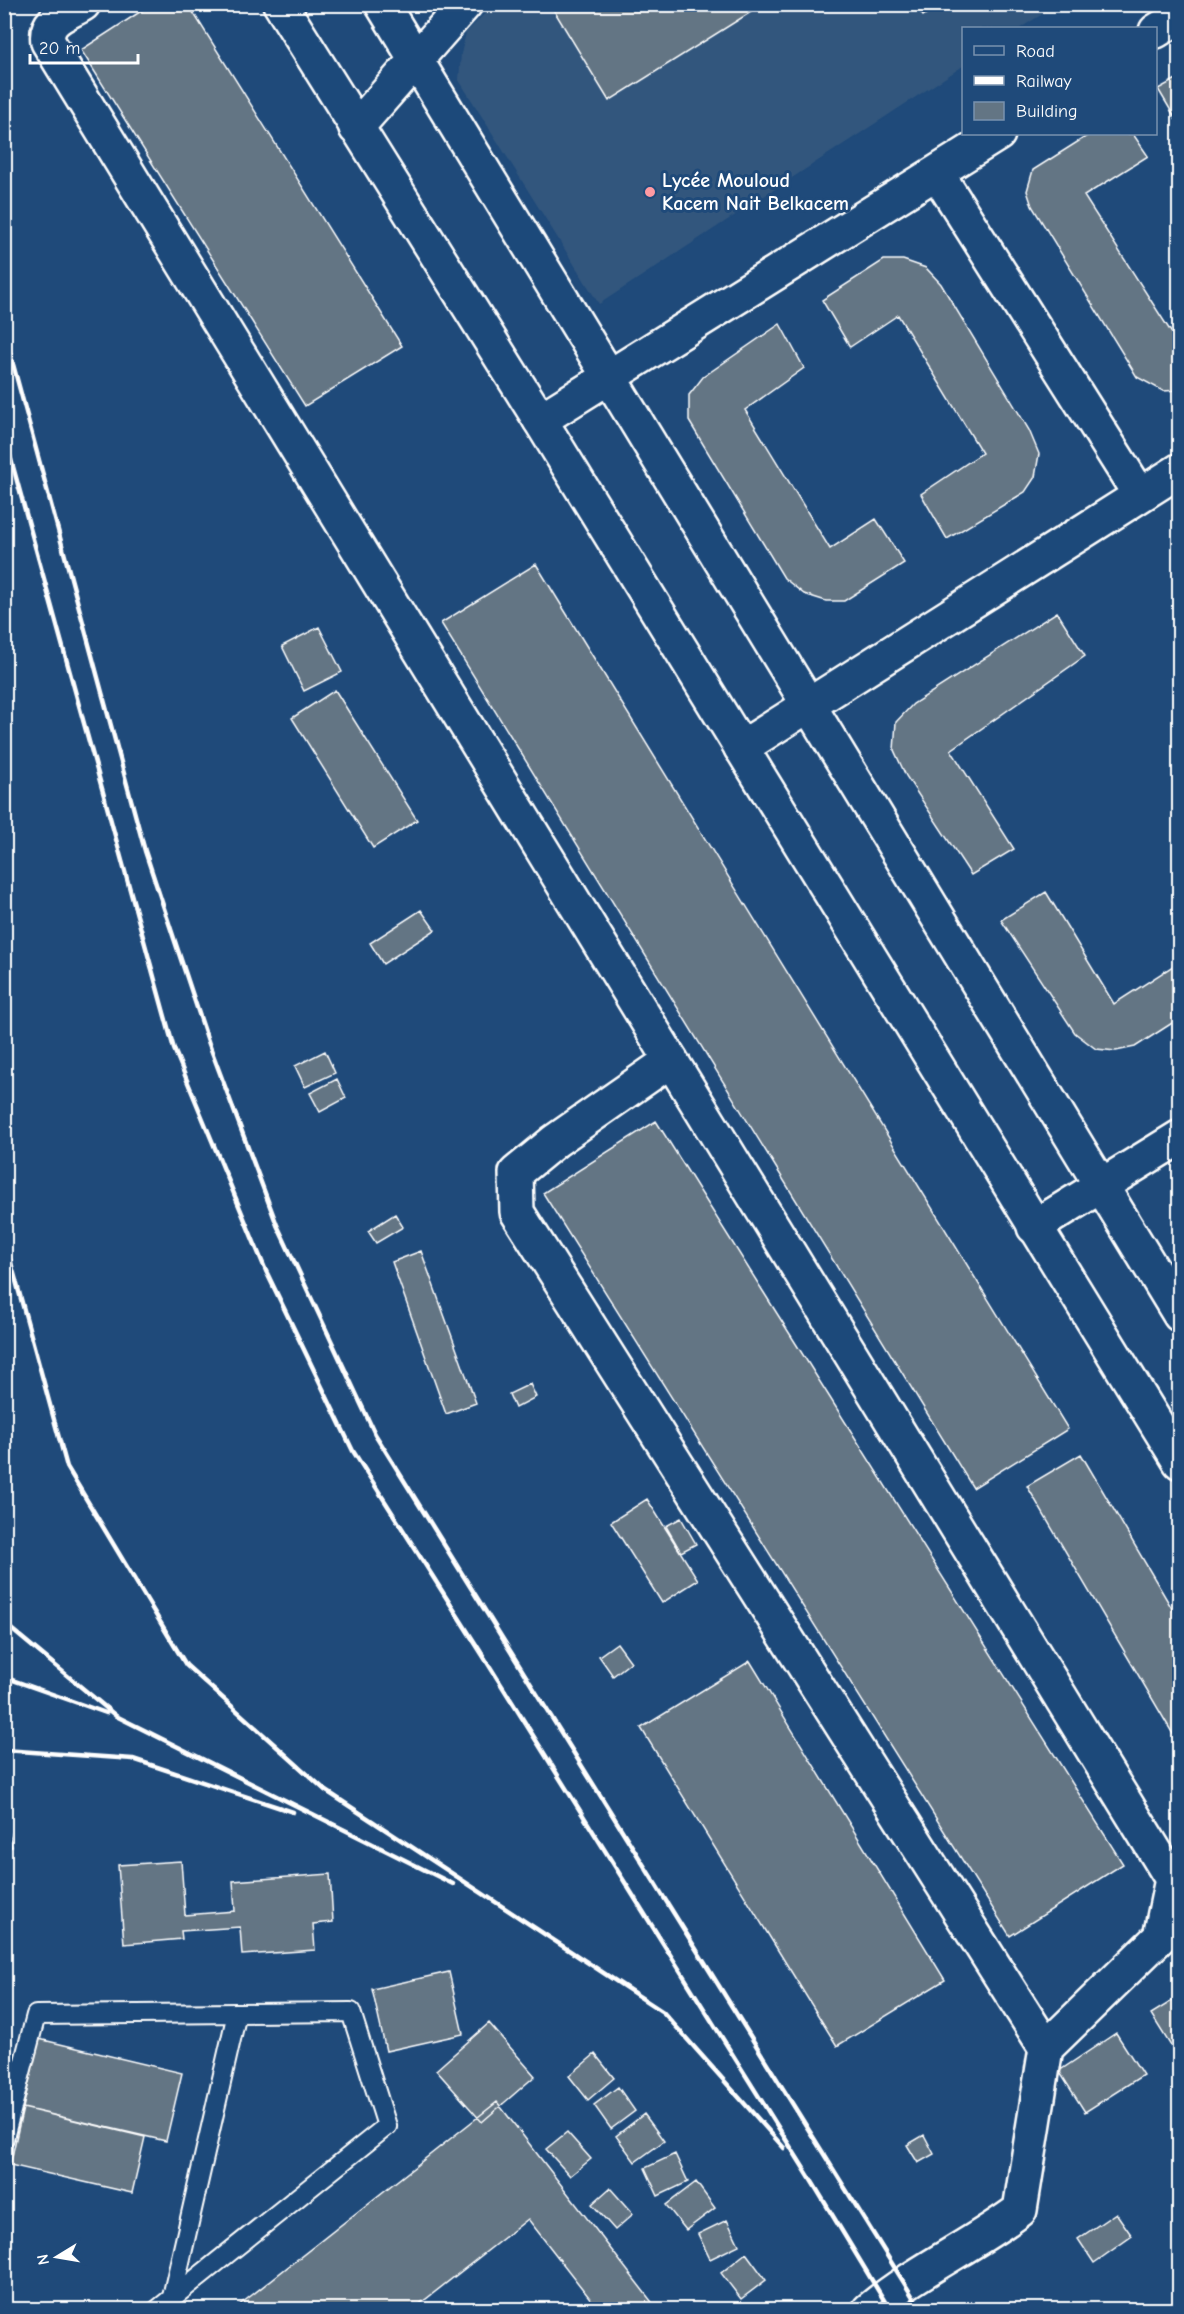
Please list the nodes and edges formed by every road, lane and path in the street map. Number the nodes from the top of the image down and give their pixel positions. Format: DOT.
graph roads {
  1 [pos="83,4"];
  2 [pos="280,4"];
  3 [pos="382,4"];
  4 [pos="465,4"];
  5 [pos="1179,16"];
  6 [pos="1157,30"];
  7 [pos="416,60"];
  8 [pos="356,128"];
  9 [pos="996,135"];
  10 [pos="937,173"];
  11 [pos="609,377"];
  12 [pos="540,420"];
  13 [pos="1179,470"];
  14 [pos="1140,495"];
  15 [pos="808,706"];
  16 [pos="741,748"];
  17 [pos="671,1060"];
  18 [pos="1179,1137"];
  19 [pos="1101,1186"];
  20 [pos="1034,1227"];
  21 [pos="1179,1314"];
  22 [pos="1179,1462"];
  23 [pos="237,2013"];
  24 [pos="1046,2048"];
  25 [pos="4,2138"];
  26 [pos="172,2297"];
  27 [pos="157,2310"];
  28 [pos="869,2310"];
  1 -- 17 [label="street"];
  2 -- 8 [label="street"];
  3 -- 7 [label="street"];
  4 -- 7 [label="street"];
  5 -- 6 [label="street"];
  7 -- 8 [label="street"];
  7 -- 11 [label="street"];
  8 -- 12 [label="street"];
  9 -- 10 [label="street"];
  10 -- 11 [label="street"];
  10 -- 14 [label="street"];
  11 -- 12 [label="street"];
  11 -- 15 [label="street"];
  12 -- 16 [label="street"];
  13 -- 14 [label="street"];
  14 -- 15 [label="street"];
  15 -- 16 [label="street"];
  15 -- 19 [label="street"];
  16 -- 20 [label="street"];
  17 -- 24 [label="street"];
  17 -- 24 [label="street"];
  18 -- 19 [label="street"];
  19 -- 20 [label="street"];
  19 -- 21 [label="street"];
  20 -- 22 [label="street"];
  23 -- 25 [label="lane"];
  23 -- 26 [label="lane"];
  23 -- 26 [label="lane"];
  24 -- 28 [label="street"];
  26 -- 27 [label="lane"];
}
